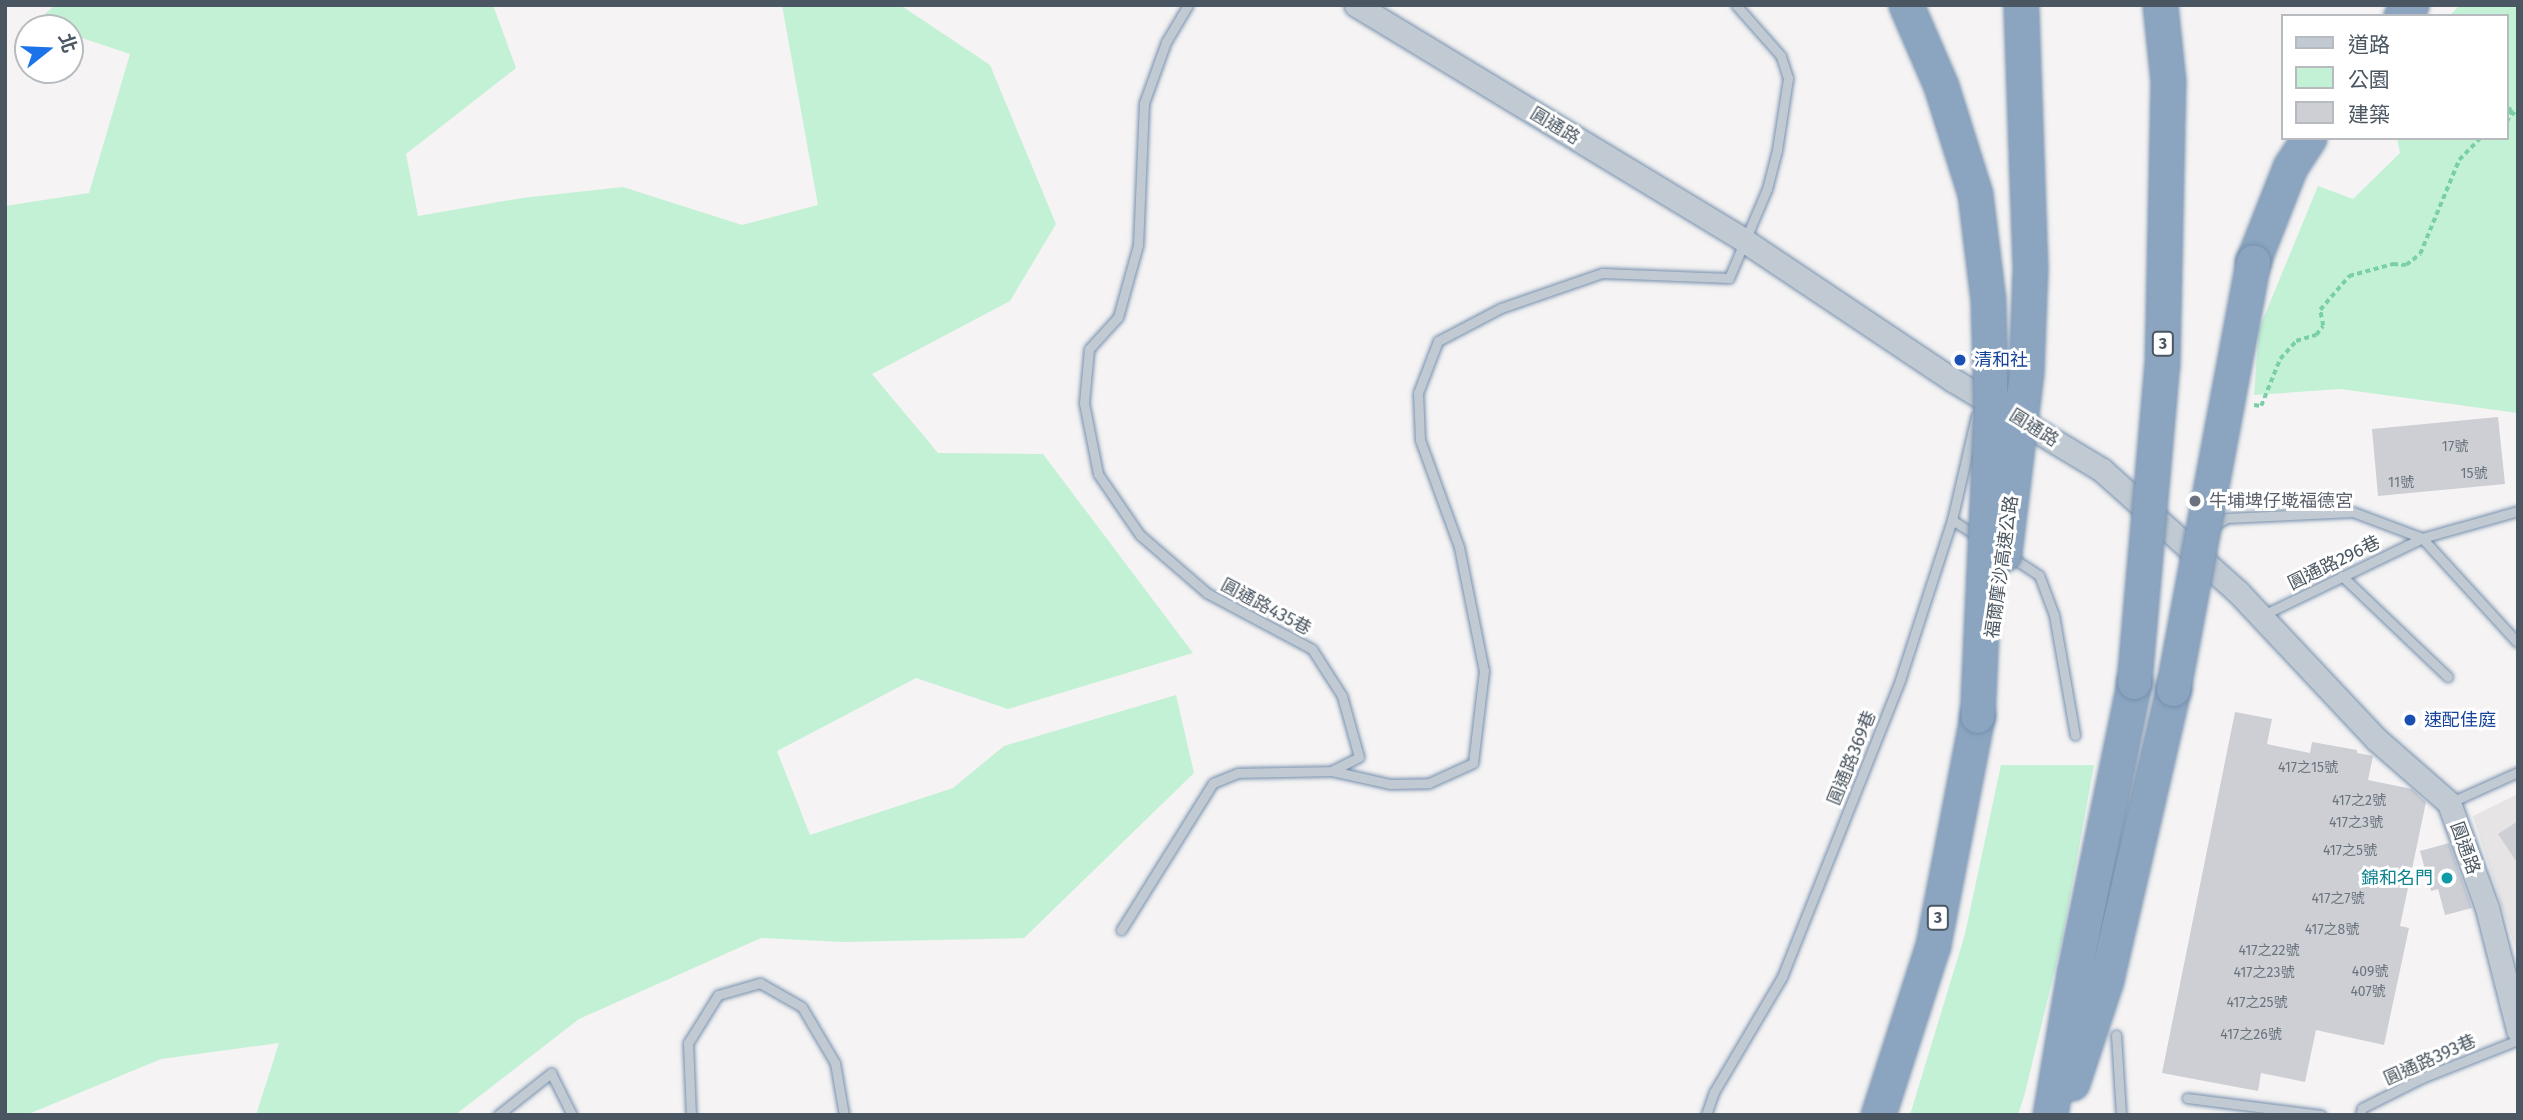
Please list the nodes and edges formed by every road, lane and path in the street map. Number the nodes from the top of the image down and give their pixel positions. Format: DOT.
graph roads {
  1 [pos="1188,5"];
  2 [pos="1356,5"];
  3 [pos="1736,5"];
  4 [pos="1906,5"];
  5 [pos="2021,5"];
  6 [pos="2160,5"];
  7 [pos="2509,110"];
  8 [pos="2518,117"];
  9 [pos="2308,140"];
  10 [pos="2478,140"];
  11 [pos="1745,242"];
  12 [pos="1981,394"];
  13 [pos="2251,404"];
  14 [pos="2518,511"];
  15 [pos="1952,520"];
  16 [pos="2422,538"];
  17 [pos="2183,543"];
  18 [pos="2342,576"];
  19 [pos="2260,616"];
  20 [pos="2516,642"];
  21 [pos="2448,677"];
  22 [pos="1977,716"];
  23 [pos="2076,735"];
  24 [pos="1332,771"];
  25 [pos="2518,772"];
  26 [pos="2449,803"];
  27 [pos="1121,930"];
  28 [pos="2518,1030"];
  29 [pos="2116,1035"];
  30 [pos="2518,1040"];
  31 [pos="2187,1098"];
  32 [pos="507,1111"];
  33 [pos="498,1115"];
  34 [pos="572,1115"];
  35 [pos="691,1115"];
  36 [pos="844,1115"];
  37 [pos="1706,1115"];
  38 [pos="1878,1115"];
  39 [pos="2050,1115"];
  40 [pos="2061,1115"];
  41 [pos="2121,1115"];
  42 [pos="2321,1115"];
  43 [pos="2360,1115"];
  1 -- 24 [label="lane, 圓通路435巷"];
  2 -- 11 [label="street, 圓通路"];
  3 -- 11 [label="lane"];
  4 -- 22 [label="highway, bridge"];
  5 -- 22 [label="highway, 福爾摩沙高速公路 / 3, bridge"];
  6 -- 39 [label="highway, 3, bridge"];
  7 -- 8 [label="path"];
  9 -- 40 [label="highway, bridge"];
  10 -- 13 [label="path"];
  11 -- 12 [label="street, 圓通路"];
  11 -- 24 [label="lane"];
  12 -- 15 [label="lane, 圓通路369巷"];
  12 -- 17 [label="street, 圓通路"];
  14 -- 16 [label="lane, 圓通路296巷"];
  15 -- 23 [label="lane"];
  15 -- 37 [label="lane, 圓通路369巷"];
  16 -- 17 [label="lane, 圓通路296巷"];
  16 -- 18 [label="lane, 圓通路296巷"];
  16 -- 20 [label="lane"];
  17 -- 19 [label="street, 圓通路"];
  18 -- 19 [label="lane, 圓通路296巷"];
  18 -- 21 [label="lane"];
  19 -- 26 [label="street, 圓通路"];
  22 -- 38 [label="highway, 福爾摩沙高速公路 / 3"];
  24 -- 27 [label="lane"];
  25 -- 26 [label="lane"];
  26 -- 28 [label="street, 圓通路"];
  29 -- 41 [label="lane"];
  30 -- 43 [label="lane, 圓通路393巷"];
  31 -- 42 [label="lane"];
  32 -- 33 [label="lane"];
  32 -- 34 [label="lane"];
  35 -- 36 [label="lane"];
}
